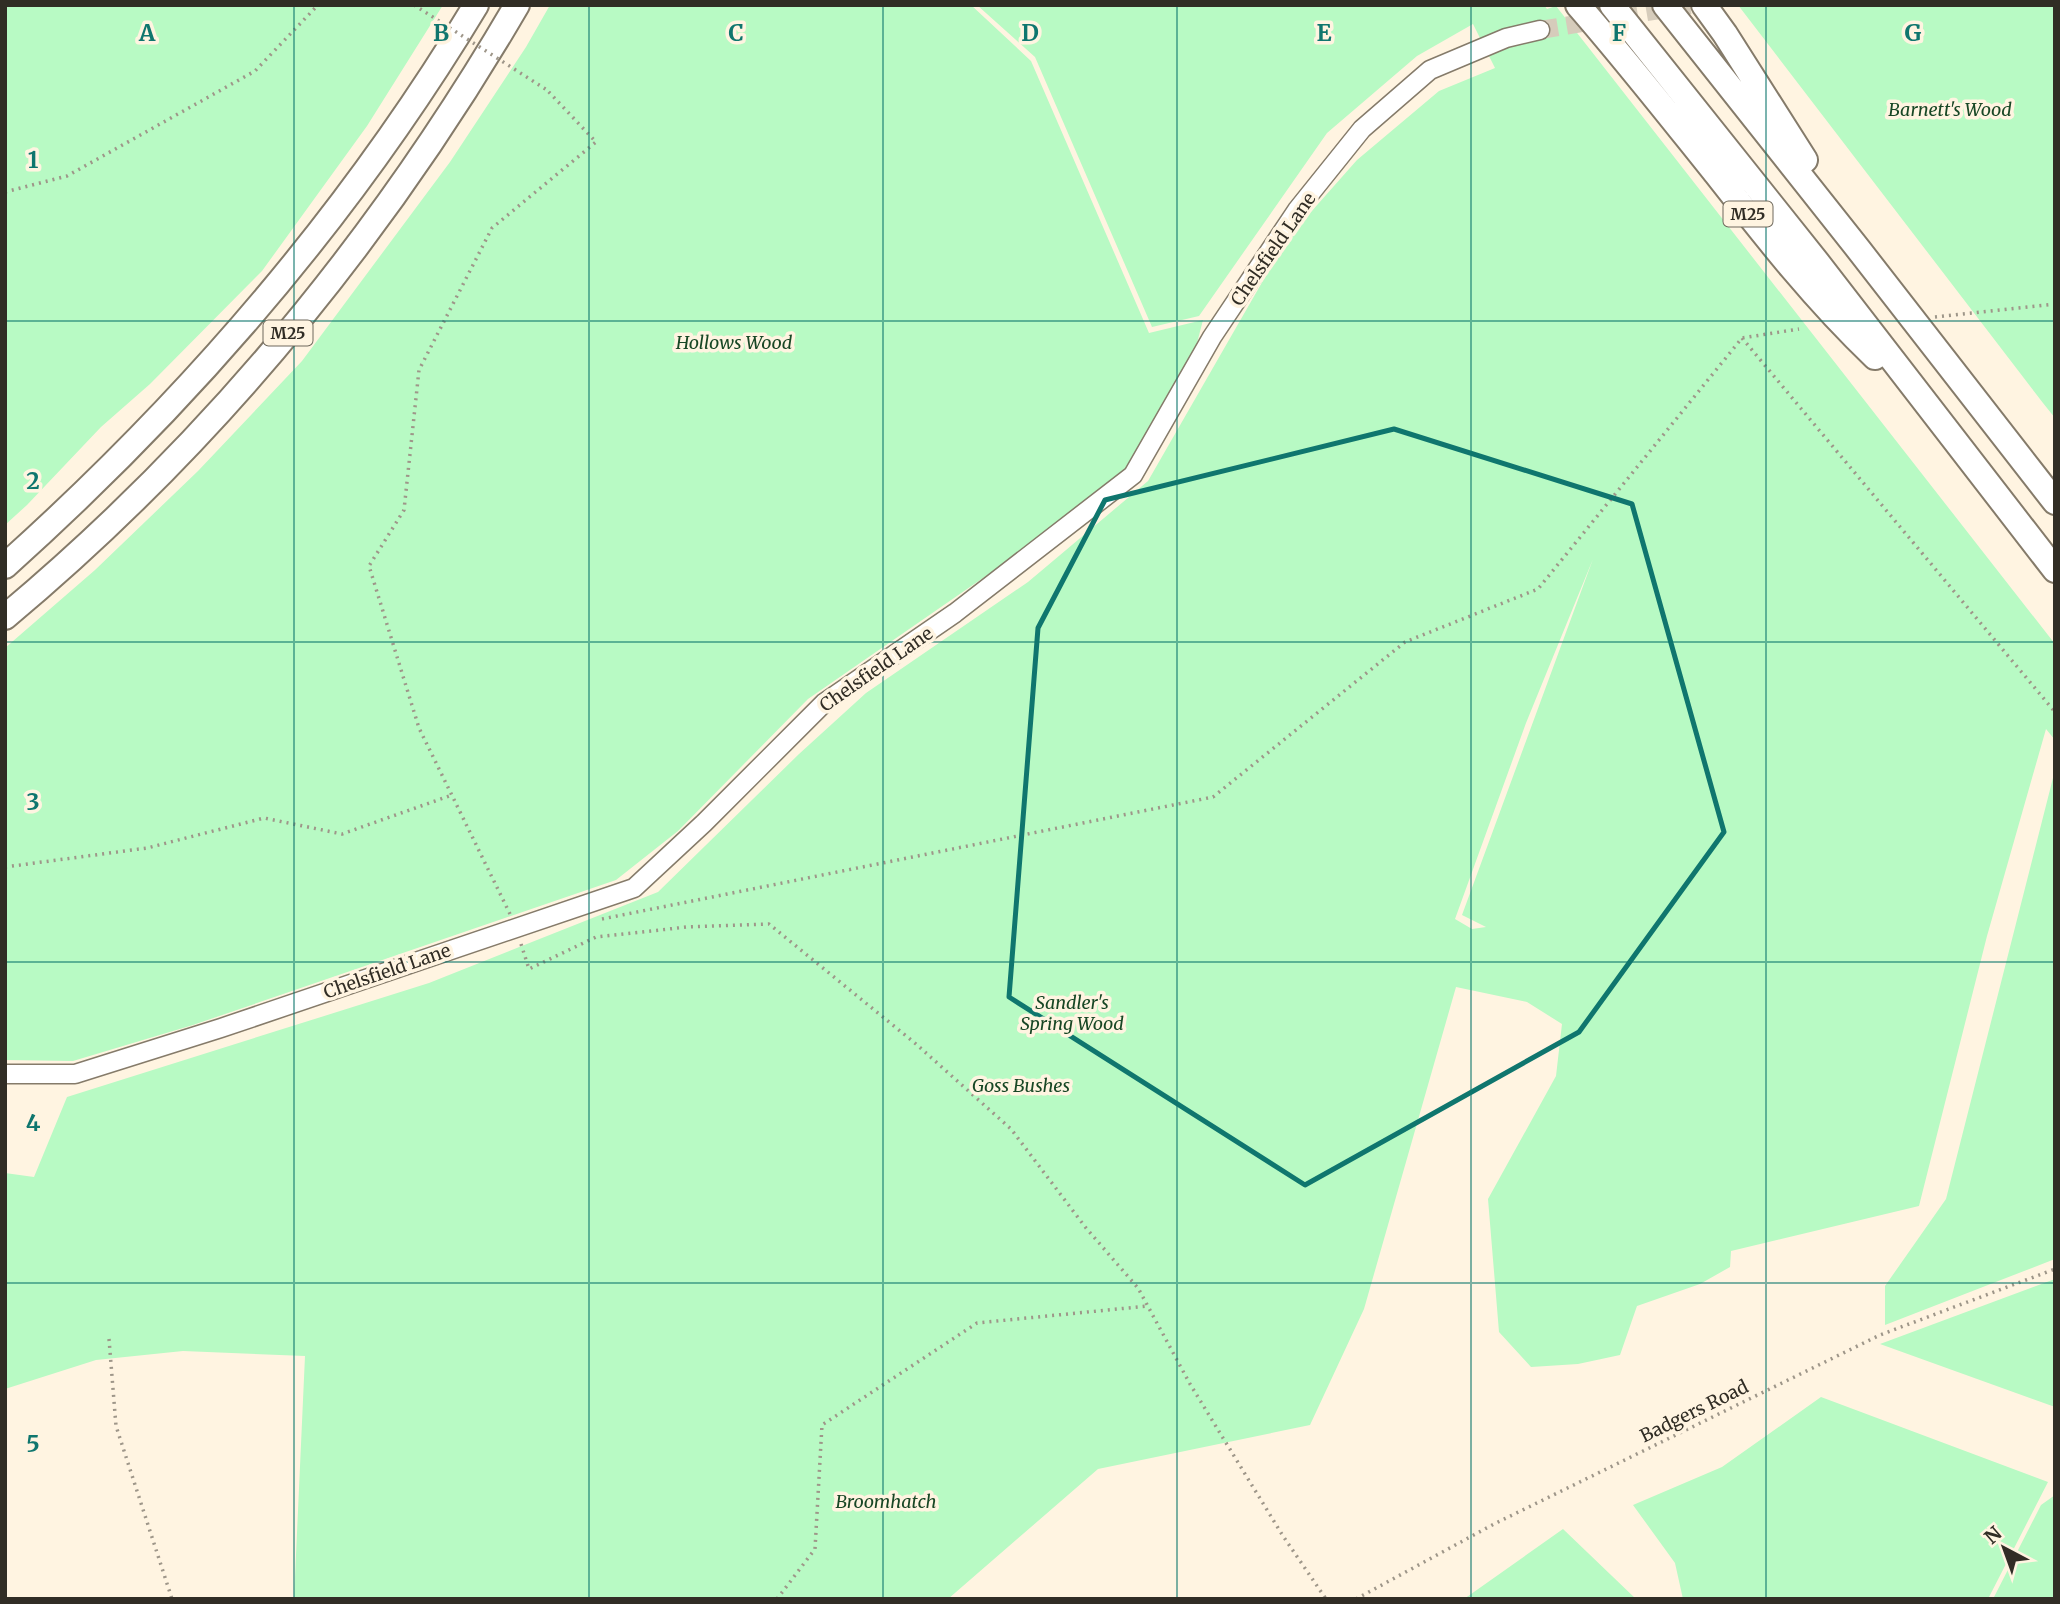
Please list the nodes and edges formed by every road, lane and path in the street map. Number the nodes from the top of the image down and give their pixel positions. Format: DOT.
graph roads {
  1 [pos="318,5"];
  2 [pos="414,5"];
  3 [pos="476,5"];
  4 [pos="517,5"];
  5 [pos="1578,5"];
  6 [pos="1612,5"];
  7 [pos="1665,5"];
  8 [pos="1703,5"];
  9 [pos="1540,30"];
  10 [pos="5,192"];
  11 [pos="1859,250"];
  12 [pos="2055,304"];
  13 [pos="1935,317"];
  14 [pos="1799,329"];
  15 [pos="1742,338"];
  16 [pos="1932,410"];
  17 [pos="2055,502"];
  18 [pos="5,566"];
  19 [pos="2055,570"];
  20 [pos="5,617"];
  21 [pos="2055,712"];
  22 [pos="452,795"];
  23 [pos="5,867"];
  24 [pos="601,919"];
  25 [pos="517,927"];
  26 [pos="5,1074"];
  27 [pos="2055,1269"];
  28 [pos="1148,1306"];
  29 [pos="109,1339"];
  30 [pos="172,1599"];
  31 [pos="777,1599"];
  32 [pos="1326,1599"];
  33 [pos="1356,1599"];
  1 -- 10 [label="path"];
  2 -- 22 [label="path, bridge"];
  3 -- 18 [label="highway, M25"];
  4 -- 20 [label="highway, M25"];
  5 -- 16 [label="highway, M25"];
  6 -- 16 [label="highway, M25"];
  7 -- 11 [label="highway"];
  8 -- 11 [label="highway"];
  9 -- 25 [label="street, Chelsfield Lane"];
  11 -- 17 [label="highway"];
  12 -- 13 [label="path"];
  14 -- 15 [label="path"];
  15 -- 21 [label="path"];
  15 -- 24 [label="path"];
  16 -- 19 [label="highway, M25"];
  22 -- 23 [label="path"];
  22 -- 25 [label="path"];
  25 -- 26 [label="street, Chelsfield Lane"];
  25 -- 28 [label="path"];
  27 -- 33 [label="path, Badgers Road"];
  28 -- 31 [label="path"];
  28 -- 32 [label="path"];
  29 -- 30 [label="path"];
}
